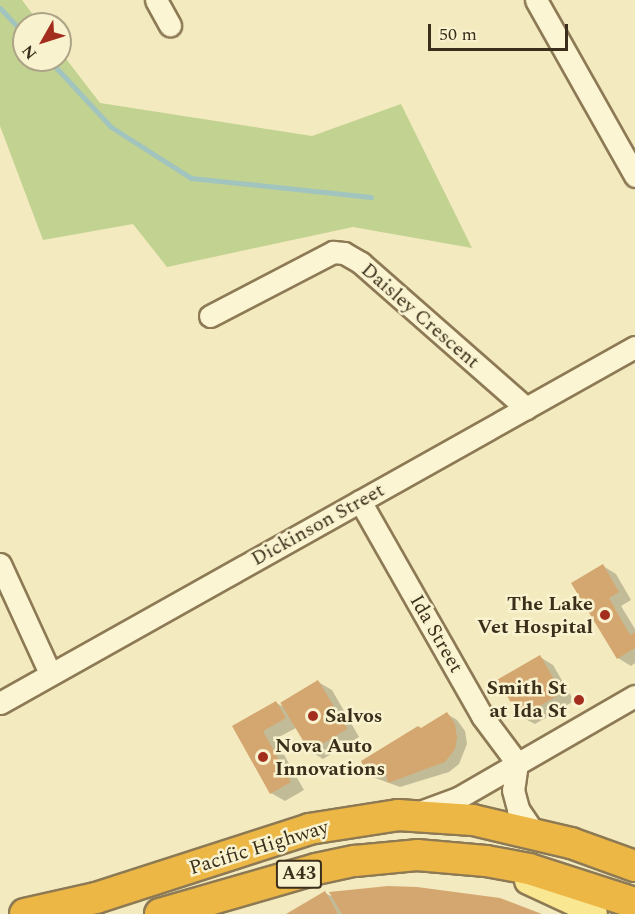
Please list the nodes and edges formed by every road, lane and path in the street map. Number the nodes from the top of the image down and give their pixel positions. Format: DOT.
graph roads {
  1 [pos="156,0"];
  2 [pos="536,0"];
  3 [pos="170,24"];
  4 [pos="635,176"];
  5 [pos="210,316"];
  6 [pos="635,347"];
  7 [pos="526,408"];
  8 [pos="360,501"];
  9 [pos="0,564"];
  10 [pos="50,673"];
  11 [pos="635,696"];
  12 [pos="0,703"];
  13 [pos="517,763"];
  14 [pos="411,815"];
  15 [pos="536,834"];
  16 [pos="486,861"];
  17 [pos="635,866"];
  18 [pos="635,903"];
  19 [pos="25,914"];
  20 [pos="160,914"];
  21 [pos="593,914"];
  1 -- 3 [label="street"];
  2 -- 4 [label="street"];
  5 -- 7 [label="street, Daisley Crescent"];
  6 -- 7 [label="street, Dickinson Street"];
  7 -- 8 [label="street, Dickinson Street"];
  8 -- 10 [label="street, Dickinson Street"];
  8 -- 13 [label="street, Ida Street"];
  9 -- 10 [label="street"];
  10 -- 12 [label="street, Dickinson Street"];
  11 -- 13 [label="street"];
  13 -- 14 [label="street"];
  13 -- 15 [label="street"];
  14 -- 15 [label="highway, Pacific Highway / A43"];
  14 -- 19 [label="highway, Pacific Highway / A43"];
  15 -- 17 [label="highway, Pacific Highway / A43"];
  16 -- 18 [label="highway, Pacific Highway / A43"];
  16 -- 20 [label="highway, Pacific Highway / A43"];
  16 -- 21 [label="main road"];
}
